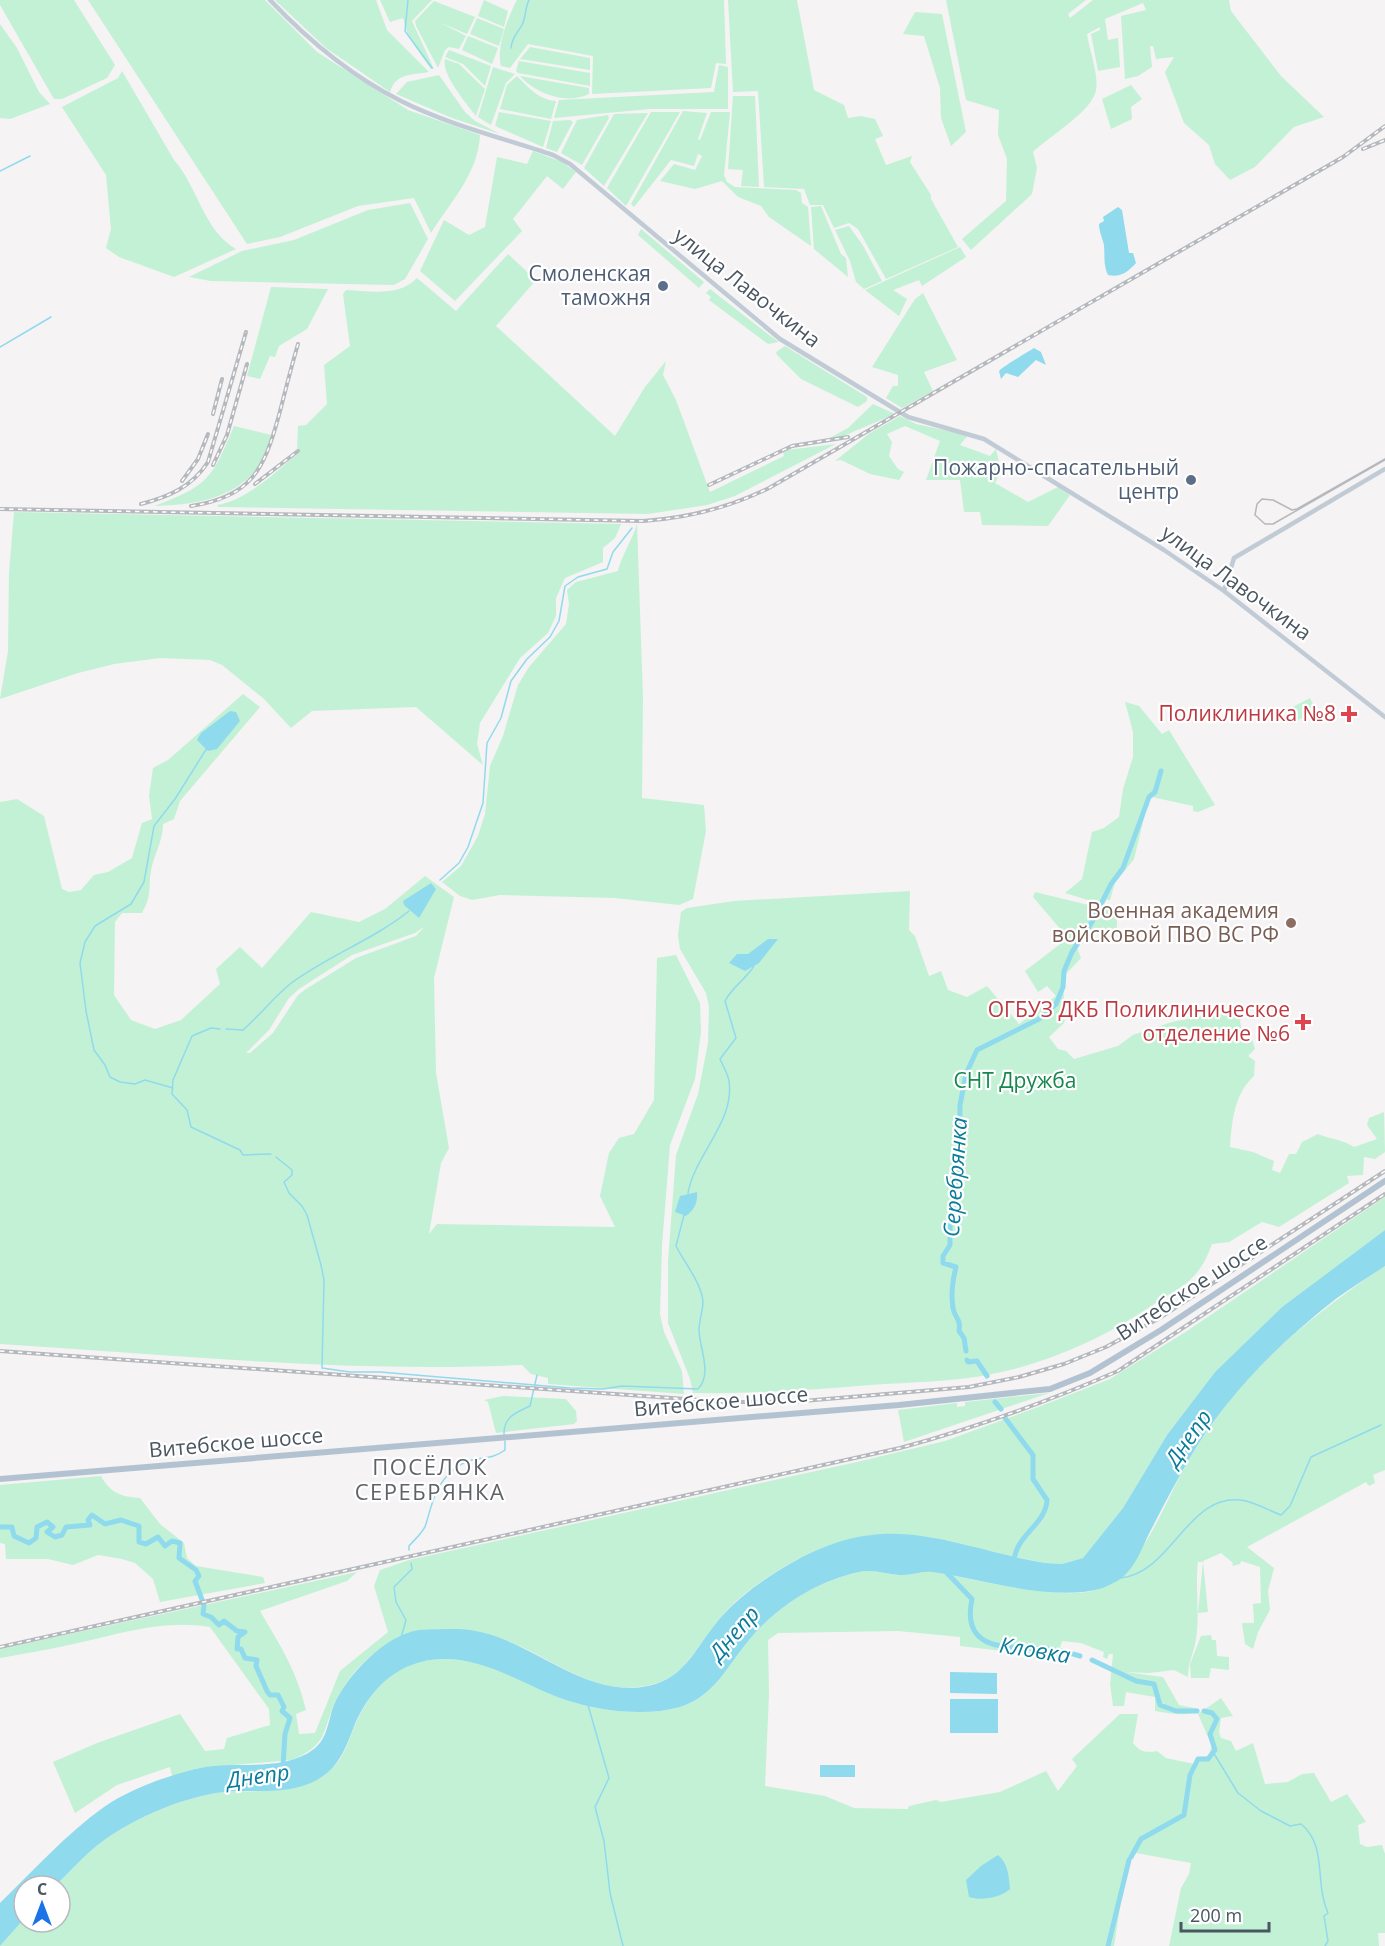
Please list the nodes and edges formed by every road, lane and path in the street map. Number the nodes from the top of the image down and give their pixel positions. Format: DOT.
graph roads {
  1 [pos="270,0"];
  2 [pos="1385,469"];
  3 [pos="1224,591"];
  4 [pos="1385,717"];
  5 [pos="1385,1181"];
  6 [pos="0,1479"];
  1 -- 3 [label="main road, улица Лавочкина"];
  2 -- 3 [label="main road"];
  3 -- 4 [label="main road, улица Лавочкина"];
  5 -- 6 [label="main road, Витебское шоссе"];
}
